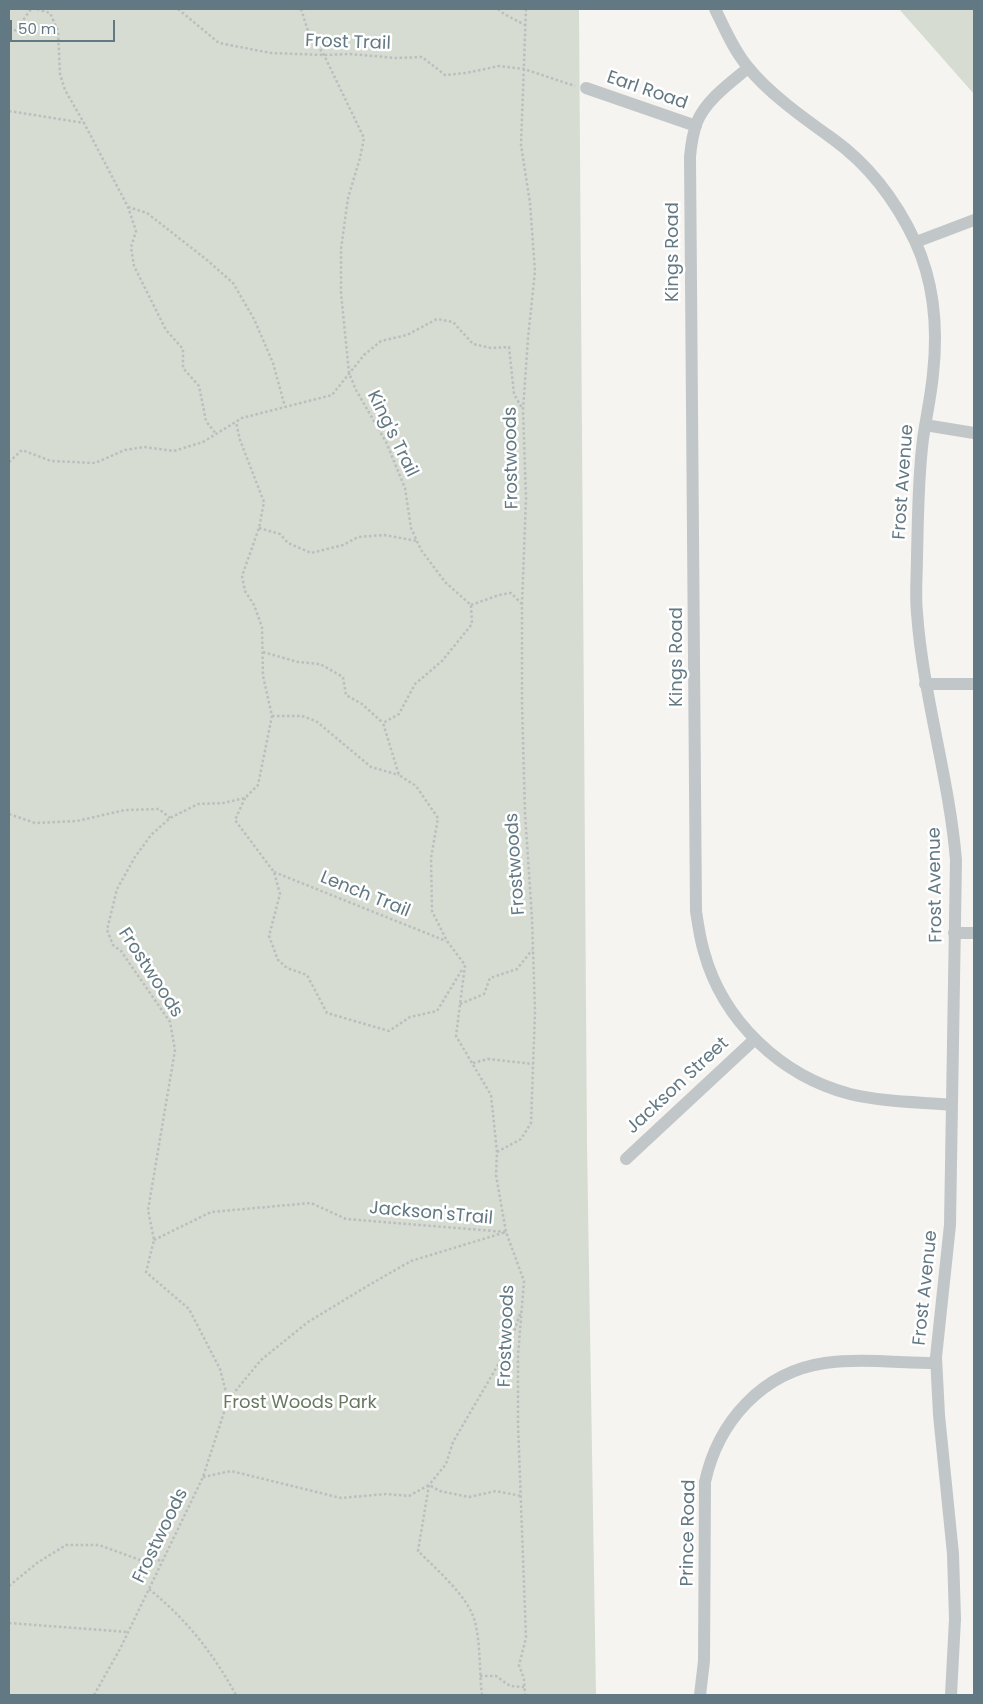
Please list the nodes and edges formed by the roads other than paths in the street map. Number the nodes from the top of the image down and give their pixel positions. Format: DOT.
graph roads {
  1 [pos="715,9"];
  2 [pos="748,68"];
  3 [pos="586,88"];
  4 [pos="696,126"];
  5 [pos="974,220"];
  6 [pos="916,242"];
  7 [pos="925,425"];
  8 [pos="974,433"];
  9 [pos="926,684"];
  10 [pos="974,684"];
  11 [pos="954,933"];
  12 [pos="974,933"];
  13 [pos="755,1039"];
  14 [pos="952,1105"];
  15 [pos="626,1159"];
  16 [pos="936,1363"];
  17 [pos="700,1695"];
  18 [pos="951,1695"];
  1 -- 2 [label="street, Frost Avenue"];
  2 -- 4 [label="street, Kings Road"];
  2 -- 6 [label="street, Frost Avenue"];
  3 -- 4 [label="street, Earl Road"];
  4 -- 13 [label="street, Kings Road"];
  5 -- 6 [label="street"];
  6 -- 7 [label="street, Frost Avenue"];
  7 -- 8 [label="street"];
  7 -- 9 [label="street, Frost Avenue"];
  9 -- 10 [label="street"];
  9 -- 11 [label="street, Frost Avenue"];
  11 -- 12 [label="street"];
  11 -- 14 [label="street, Frost Avenue"];
  13 -- 14 [label="street, Kings Road"];
  13 -- 15 [label="street, Jackson Street"];
  14 -- 16 [label="street, Frost Avenue"];
  16 -- 17 [label="street, Prince Road"];
  16 -- 18 [label="street, Frost Avenue"];
}
